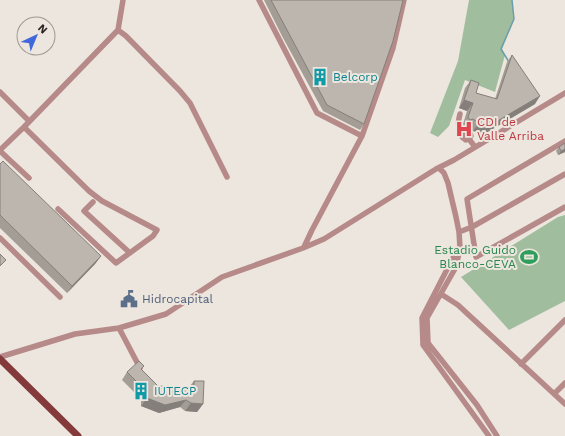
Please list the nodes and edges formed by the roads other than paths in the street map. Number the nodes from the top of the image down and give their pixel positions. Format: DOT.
graph roads {
  1 [pos="123,0"];
  2 [pos="259,0"];
  3 [pos="404,0"];
  4 [pos="118,30"];
  5 [pos="0,92"];
  6 [pos="565,93"];
  7 [pos="460,114"];
  8 [pos="29,121"];
  9 [pos="24,127"];
  10 [pos="362,136"];
  11 [pos="565,141"];
  12 [pos="475,147"];
  13 [pos="0,150"];
  14 [pos="438,168"];
  15 [pos="565,174"];
  16 [pos="227,177"];
  17 [pos="29,178"];
  18 [pos="93,202"];
  19 [pos="565,207"];
  20 [pos="58,209"];
  21 [pos="472,227"];
  22 [pos="459,232"];
  23 [pos="0,238"];
  24 [pos="303,248"];
  25 [pos="130,253"];
  26 [pos="440,294"];
  27 [pos="60,297"];
  28 [pos="565,320"];
  29 [pos="119,328"];
  30 [pos="0,358"];
  31 [pos="521,364"];
  32 [pos="142,374"];
  33 [pos="565,383"];
  34 [pos="554,394"];
  35 [pos="565,404"];
  36 [pos="78,436"];
  37 [pos="489,436"];
  38 [pos="498,436"];
  1 -- 4 [label="street"];
  2 -- 10 [label="street"];
  3 -- 10 [label="street"];
  4 -- 8 [label="street"];
  4 -- 16 [label="street"];
  5 -- 8 [label="street"];
  6 -- 12 [label="street"];
  7 -- 12 [label="street"];
  8 -- 9 [label="street"];
  9 -- 13 [label="street"];
  9 -- 25 [label="street"];
  10 -- 24 [label="street"];
  11 -- 21 [label="street"];
  12 -- 14 [label="street"];
  13 -- 17 [label="street"];
  14 -- 22 [label="street"];
  14 -- 24 [label="street"];
  14 -- 37 [label="street"];
  15 -- 21 [label="street"];
  18 -- 25 [label="street"];
  19 -- 21 [label="street"];
  20 -- 25 [label="street"];
  21 -- 22 [label="street"];
  22 -- 26 [label="street"];
  23 -- 27 [label="street"];
  24 -- 29 [label="street"];
  26 -- 31 [label="street"];
  26 -- 38 [label="street"];
  28 -- 31 [label="street"];
  29 -- 30 [label="street"];
  29 -- 32 [label="street"];
  30 -- 36 [label="main road"];
  31 -- 34 [label="street"];
  33 -- 34 [label="street"];
  34 -- 35 [label="street"];
}
